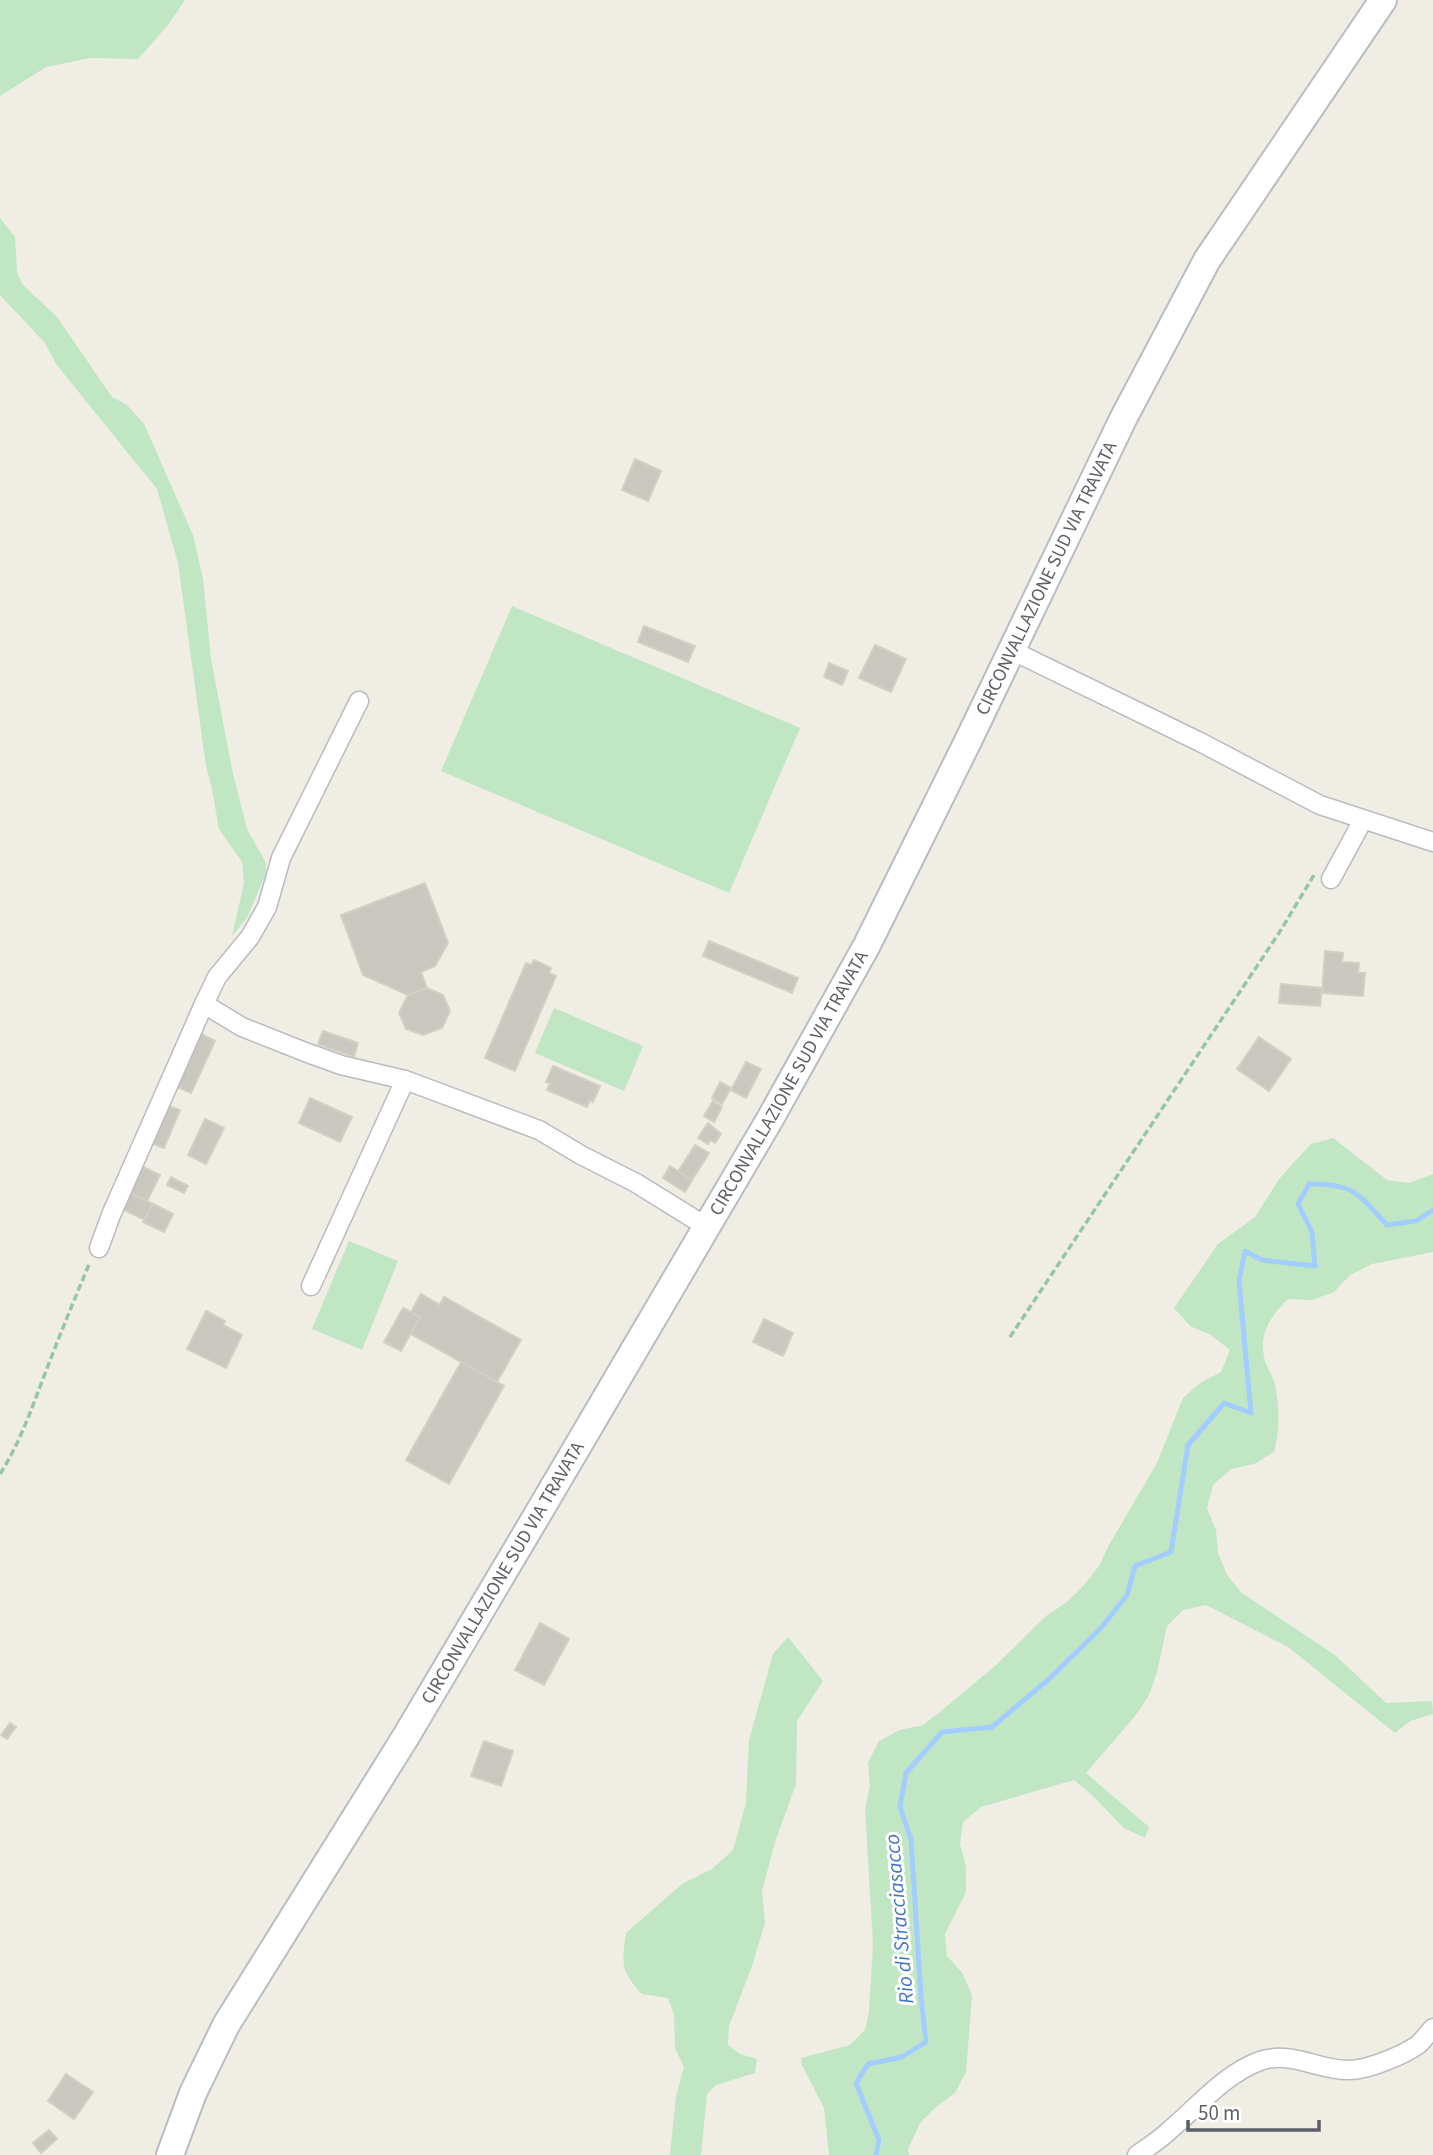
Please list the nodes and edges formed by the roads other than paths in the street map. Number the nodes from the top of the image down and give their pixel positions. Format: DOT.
graph roads {
  1 [pos="1383,0"];
  2 [pos="1011,650"];
  3 [pos="359,701"];
  4 [pos="1363,820"];
  5 [pos="1433,842"];
  6 [pos="1323,876"];
  7 [pos="204,1004"];
  8 [pos="405,1080"];
  9 [pos="707,1227"];
  10 [pos="99,1248"];
  11 [pos="311,1286"];
  12 [pos="1433,2028"];
  13 [pos="170,2155"];
  14 [pos="1137,2155"];
  1 -- 2 [label="street, CIRCONVALLAZIONE SUD VIA TRAVATA"];
  2 -- 4 [label="street"];
  2 -- 9 [label="street, CIRCONVALLAZIONE SUD VIA TRAVATA"];
  3 -- 7 [label="street"];
  4 -- 5 [label="street"];
  4 -- 6 [label="street"];
  7 -- 8 [label="street"];
  7 -- 10 [label="street"];
  8 -- 9 [label="street"];
  8 -- 11 [label="street"];
  9 -- 13 [label="street, CIRCONVALLAZIONE SUD VIA TRAVATA"];
  12 -- 14 [label="street"];
}
